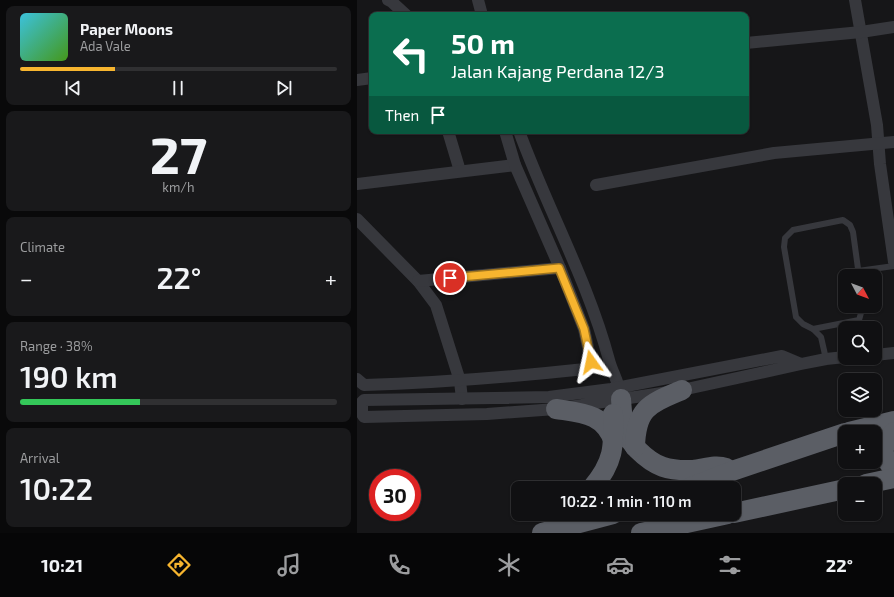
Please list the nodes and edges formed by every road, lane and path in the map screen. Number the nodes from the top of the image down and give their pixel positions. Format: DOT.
graph roads {
  1 [pos="388,0"];
  2 [pos="478,0"];
  3 [pos="855,0"];
  4 [pos="403,12"];
  5 [pos="481,12"];
  6 [pos="894,27"];
  7 [pos="861,32"];
  8 [pos="749,43"];
  9 [pos="369,78"];
  10 [pos="357,80"];
  11 [pos="449,134"];
  12 [pos="506,134"];
  13 [pos="520,134"];
  14 [pos="894,142"];
  15 [pos="878,143"];
  16 [pos="515,165"];
  17 [pos="460,171"];
  18 [pos="357,184"];
  19 [pos="595,186"];
  20 [pos="890,204"];
  21 [pos="357,219"];
  22 [pos="894,262"];
  23 [pos="894,266"];
  24 [pos="559,268"];
  25 [pos="858,269"];
  26 [pos="881,269"];
  27 [pos="419,281"];
  28 [pos="861,313"];
  29 [pos="813,329"];
  30 [pos="894,353"];
  31 [pos="882,354"];
  32 [pos="838,358"];
  33 [pos="826,359"];
  34 [pos="801,364"];
  35 [pos="357,379"];
  36 [pos="460,381"];
  37 [pos="682,390"];
  38 [pos="616,394"];
  39 [pos="462,399"];
  40 [pos="556,409"];
  41 [pos="487,414"];
  42 [pos="439,415"];
  43 [pos="894,421"];
  44 [pos="878,425"];
  45 [pos="894,432"];
  46 [pos="838,435"];
  47 [pos="614,442"];
  48 [pos="635,447"];
  49 [pos="894,468"];
  50 [pos="732,471"];
  51 [pos="894,478"];
  52 [pos="596,481"];
  53 [pos="707,481"];
  54 [pos="882,481"];
  55 [pos="838,490"];
  56 [pos="741,511"];
  57 [pos="552,521"];
  58 [pos="587,521"];
  59 [pos="696,521"];
  60 [pos="539,533"];
  61 [pos="542,533"];
  62 [pos="641,533"];
  1 -- 4 [label="street"];
  2 -- 5 [label="street"];
  3 -- 7 [label="street"];
  6 -- 7 [label="street"];
  7 -- 8 [label="street"];
  7 -- 15 [label="street"];
  9 -- 10 [label="street"];
  11 -- 17 [label="street"];
  12 -- 16 [label="street"];
  13 -- 38 [label="street"];
  14 -- 15 [label="street"];
  15 -- 19 [label="street"];
  15 -- 20 [label="street"];
  16 -- 17 [label="street"];
  16 -- 24 [label="street"];
  17 -- 18 [label="street"];
  20 -- 22 [label="street"];
  21 -- 27 [label="street"];
  23 -- 26 [label="lane"];
  24 -- 27 [label="street"];
  24 -- 36 [label="street"];
  25 -- 29 [label="lane"];
  27 -- 36 [label="street"];
  28 -- 29 [label="lane"];
  29 -- 33 [label="lane"];
  30 -- 31 [label="street"];
  32 -- 33 [label="street"];
  33 -- 34 [label="street"];
  34 -- 37 [label="street"];
  34 -- 38 [label="street"];
  35 -- 36 [label="street"];
  36 -- 39 [label="street"];
  37 -- 38 [label="street"];
  37 -- 48 [label="highway"];
  38 -- 39 [label="street"];
  38 -- 40 [label="street"];
  38 -- 47 [label="highway"];
  38 -- 48 [label="highway"];
  39 -- 41 [label="street"];
  39 -- 42 [label="street"];
  39 -- 42 [label="street"];
  40 -- 41 [label="street"];
  40 -- 47 [label="highway"];
  41 -- 42 [label="street"];
  43 -- 44 [label="highway"];
  45 -- 49 [label="highway"];
  46 -- 50 [label="highway"];
  47 -- 52 [label="highway"];
  48 -- 50 [label="highway"];
  50 -- 53 [label="highway"];
  51 -- 54 [label="highway"];
  55 -- 56 [label="highway"];
  57 -- 60 [label="highway"];
  58 -- 61 [label="highway"];
  59 -- 62 [label="highway"];
}
